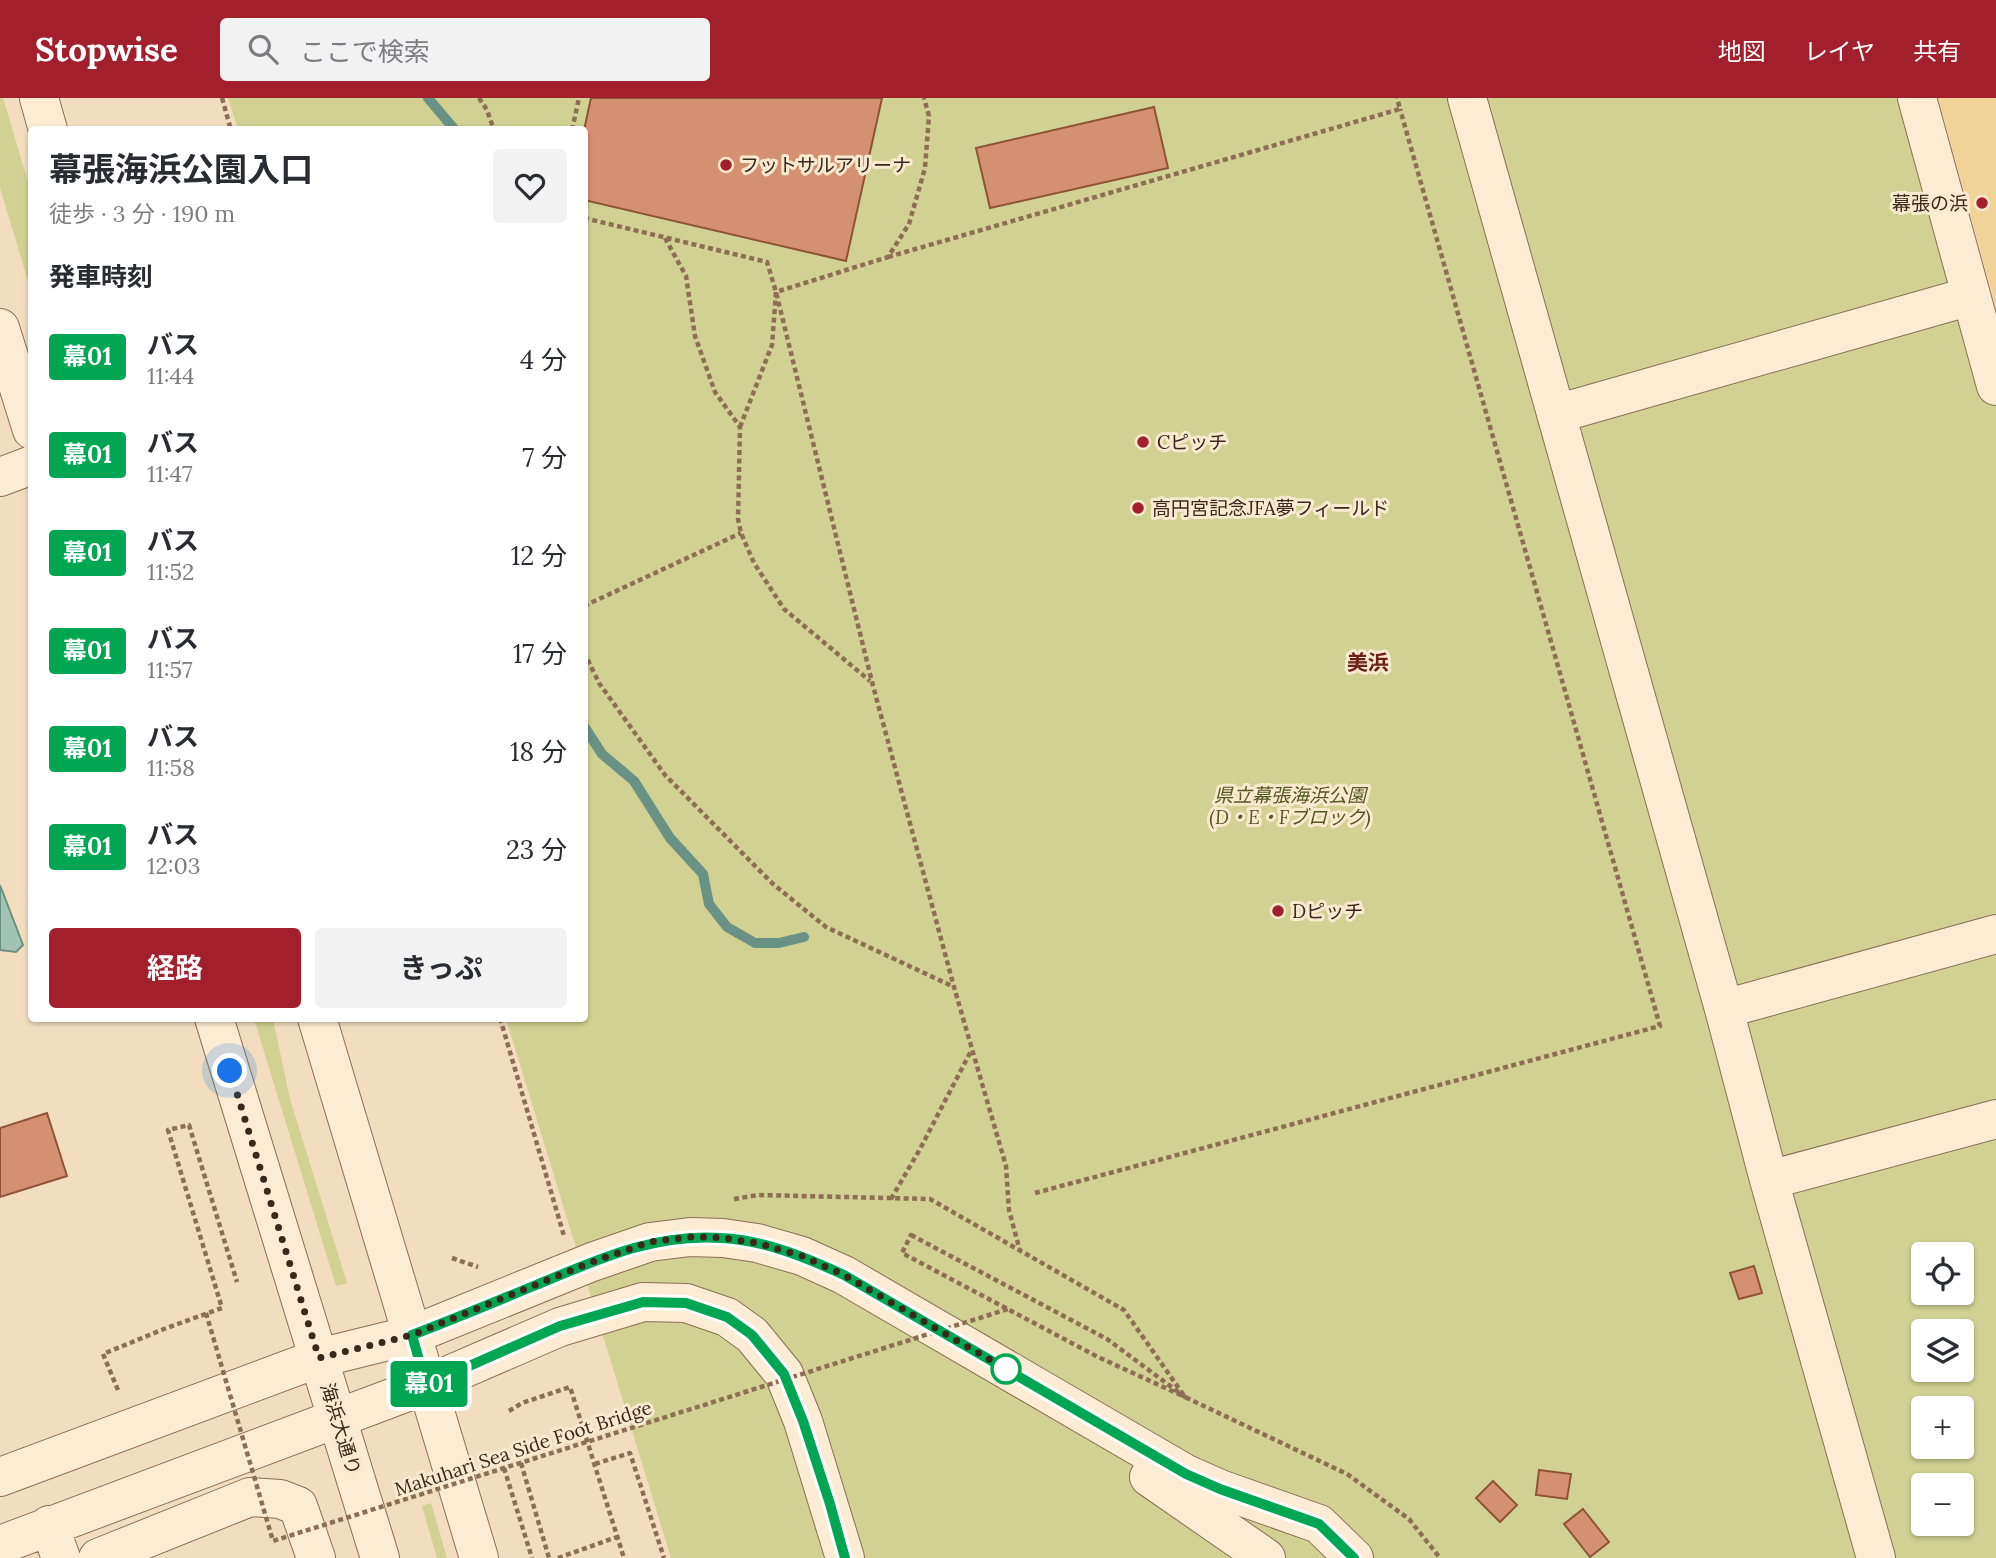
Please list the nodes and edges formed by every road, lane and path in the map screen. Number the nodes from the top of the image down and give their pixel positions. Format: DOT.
graph roads {
  1 [pos="38,98"];
  2 [pos="222,98"];
  3 [pos="479,98"];
  4 [pos="579,98"];
  5 [pos="924,98"];
  6 [pos="1397,98"];
  7 [pos="1467,98"];
  8 [pos="1917,98"];
  9 [pos="1400,109"];
  10 [pos="47,126"];
  11 [pos="230,126"];
  12 [pos="493,126"];
  13 [pos="573,126"];
  14 [pos="588,219"];
  15 [pos="665,238"];
  16 [pos="888,257"];
  17 [pos="776,292"];
  18 [pos="1971,296"];
  19 [pos="0,328"];
  20 [pos="1996,386"];
  21 [pos="1556,414"];
  22 [pos="28,417"];
  23 [pos="740,427"];
  24 [pos="28,466"];
  25 [pos="0,477"];
  26 [pos="741,533"];
  27 [pos="588,604"];
  28 [pos="588,660"];
  29 [pos="872,682"];
  30 [pos="1996,934"];
  31 [pos="954,987"];
  32 [pos="1724,1009"];
  33 [pos="215,1022"];
  34 [pos="318,1022"];
  35 [pos="501,1022"];
  36 [pos="972,1050"];
  37 [pos="1996,1119"];
  38 [pos="1769,1180"];
  39 [pos="1035,1193"];
  40 [pos="891,1199"];
  41 [pos="566,1243"];
  42 [pos="1020,1251"];
  43 [pos="237,1282"];
  44 [pos="1008,1309"];
  45 [pos="206,1313"];
  46 [pos="412,1335"];
  47 [pos="319,1358"];
  48 [pos="1002,1367"];
  49 [pos="426,1385"];
  50 [pos="118,1390"];
  51 [pos="509,1411"];
  52 [pos="337,1418"];
  53 [pos="521,1463"];
  54 [pos="594,1464"];
  55 [pos="504,1468"];
  56 [pos="0,1477"];
  57 [pos="1198,1510"];
  58 [pos="617,1537"];
  59 [pos="55,1542"];
  60 [pos="0,1545"];
  61 [pos="98,1558"];
  62 [pos="316,1558"];
  63 [pos="380,1558"];
  64 [pos="479,1558"];
  65 [pos="532,1558"];
  66 [pos="549,1558"];
  67 [pos="558,1558"];
  68 [pos="624,1558"];
  69 [pos="663,1558"];
  70 [pos="845,1558"];
  71 [pos="1216,1558"];
  72 [pos="1266,1558"];
  73 [pos="1354,1558"];
  74 [pos="1875,1558"];
  1 -- 10 [label="street"];
  2 -- 11 [label="path"];
  3 -- 12 [label="path"];
  4 -- 13 [label="path"];
  5 -- 16 [label="path"];
  6 -- 9 [label="path"];
  7 -- 21 [label="street"];
  8 -- 18 [label="street"];
  9 -- 16 [label="path"];
  9 -- 39 [label="path"];
  14 -- 15 [label="path"];
  15 -- 17 [label="path"];
  15 -- 23 [label="path"];
  16 -- 17 [label="path"];
  17 -- 23 [label="path"];
  17 -- 29 [label="path"];
  18 -- 20 [label="street"];
  18 -- 21 [label="street"];
  19 -- 22 [label="street"];
  21 -- 32 [label="street"];
  23 -- 26 [label="path"];
  24 -- 25 [label="street"];
  26 -- 27 [label="path"];
  26 -- 29 [label="path"];
  28 -- 31 [label="path"];
  29 -- 31 [label="path"];
  30 -- 32 [label="street"];
  31 -- 36 [label="path"];
  32 -- 38 [label="street"];
  33 -- 47 [label="street, 海浜大通り"];
  34 -- 46 [label="street"];
  35 -- 41 [label="path"];
  36 -- 40 [label="path"];
  36 -- 42 [label="path"];
  37 -- 38 [label="street"];
  38 -- 74 [label="street"];
  43 -- 45 [label="path"];
  44 -- 44 [label="path"];
  44 -- 53 [label="path, Makuhari Sea Side Foot Bridge, bridge"];
  45 -- 50 [label="path"];
  45 -- 55 [label="path, Makuhari Sea Side Foot Bridge, bridge"];
  46 -- 47 [label="street"];
  46 -- 48 [label="street"];
  46 -- 49 [label="street"];
  47 -- 52 [label="street, 海浜大通り"];
  47 -- 56 [label="street"];
  48 -- 57 [label="street"];
  48 -- 73 [label="street"];
  49 -- 52 [label="street"];
  49 -- 64 [label="street"];
  49 -- 70 [label="street"];
  51 -- 54 [label="path"];
  52 -- 59 [label="street"];
  52 -- 63 [label="street, 海浜大通り"];
  53 -- 55 [label="path, Makuhari Sea Side Foot Bridge, bridge"];
  53 -- 66 [label="path"];
  54 -- 58 [label="path"];
  54 -- 69 [label="path"];
  55 -- 65 [label="path"];
  57 -- 71 [label="street"];
  57 -- 72 [label="street"];
  58 -- 67 [label="path"];
  58 -- 68 [label="path"];
  59 -- 60 [label="street"];
  61 -- 62 [label="street"];
}
